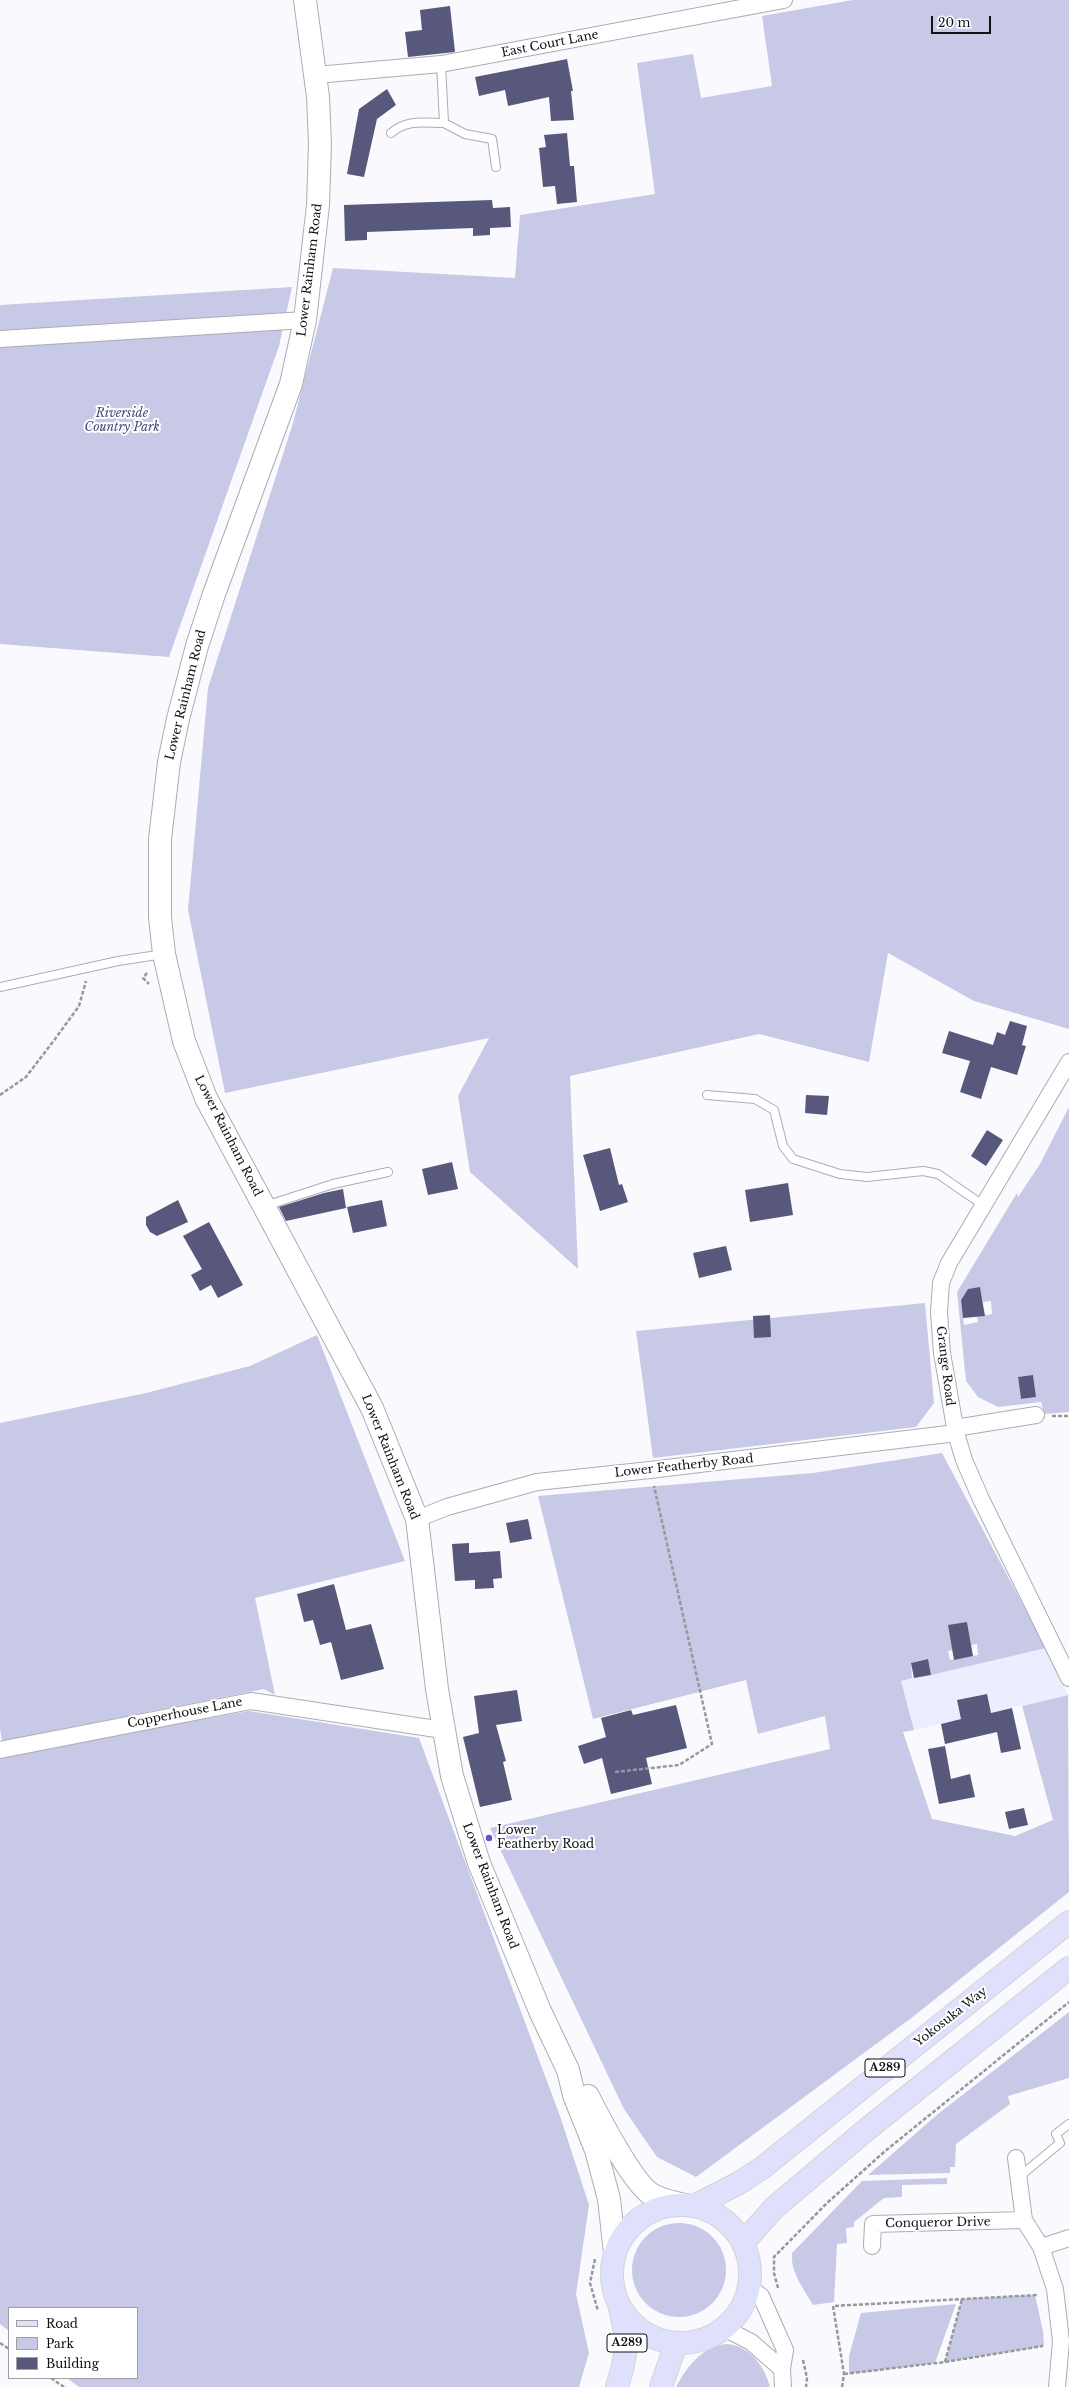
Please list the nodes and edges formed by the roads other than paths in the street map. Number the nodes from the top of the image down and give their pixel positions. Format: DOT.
graph roads {
  1 [pos="305,0"];
  2 [pos="784,0"];
  3 [pos="440,64"];
  4 [pos="316,75"];
  5 [pos="444,123"];
  6 [pos="391,133"];
  7 [pos="496,167"];
  8 [pos="305,320"];
  9 [pos="0,339"];
  10 [pos="154,955"];
  11 [pos="0,987"];
  12 [pos="1069,1062"];
  13 [pos="707,1095"];
  14 [pos="388,1172"];
  15 [pos="983,1205"];
  16 [pos="264,1207"];
  17 [pos="1036,1415"];
  18 [pos="955,1430"];
  19 [pos="417,1519"];
  20 [pos="1069,1678"];
  21 [pos="443,1730"];
  22 [pos="0,1750"];
  23 [pos="1069,1922"];
  24 [pos="1069,1968"];
  25 [pos="568,2070"];
  26 [pos="1069,2124"];
  27 [pos="1016,2158"];
  28 [pos="1019,2177"];
  29 [pos="690,2205"];
  30 [pos="1024,2220"];
  31 [pos="1069,2238"];
  32 [pos="743,2242"];
  33 [pos="872,2246"];
  34 [pos="1041,2247"];
  35 [pos="615,2253"];
  36 [pos="749,2288"];
  37 [pos="619,2304"];
  38 [pos="724,2328"];
  39 [pos="676,2343"];
  40 [pos="782,2369"];
  41 [pos="617,2387"];
  42 [pos="661,2387"];
  43 [pos="783,2387"];
  44 [pos="1057,2387"];
  1 -- 4 [label="main road, Lower Rainham Road"];
  2 -- 3 [label="street, East Court Lane"];
  3 -- 4 [label="street, East Court Lane"];
  3 -- 5 [label="lane"];
  4 -- 8 [label="main road, Lower Rainham Road"];
  5 -- 6 [label="lane"];
  5 -- 7 [label="lane"];
  8 -- 9 [label="street"];
  8 -- 10 [label="main road, Lower Rainham Road"];
  10 -- 11 [label="lane"];
  10 -- 16 [label="main road, Lower Rainham Road"];
  12 -- 15 [label="street, Grange Road"];
  13 -- 15 [label="lane"];
  14 -- 16 [label="lane"];
  15 -- 18 [label="street, Grange Road"];
  16 -- 19 [label="main road, Lower Rainham Road"];
  17 -- 18 [label="street, Lower Featherby Road"];
  18 -- 19 [label="street, Lower Featherby Road"];
  18 -- 20 [label="street, Grange Road"];
  19 -- 21 [label="main road, Lower Rainham Road"];
  21 -- 22 [label="street, Copperhouse Lane"];
  21 -- 25 [label="main road, Lower Rainham Road"];
  23 -- 29 [label="main road, Yokosuka Way / A289"];
  24 -- 32 [label="main road, A289"];
  25 -- 29 [label="main road, Lower Rainham Road"];
  25 -- 35 [label="main road, Lower Rainham Road"];
  26 -- 28 [label="lane"];
  27 -- 28 [label="street"];
  28 -- 30 [label="street"];
  29 -- 32 [label="main road"];
  29 -- 35 [label="main road"];
  30 -- 33 [label="street, Conqueror Drive"];
  30 -- 34 [label="street"];
  31 -- 34 [label="street"];
  32 -- 36 [label="main road"];
  34 -- 44 [label="street"];
  35 -- 37 [label="main road"];
  36 -- 38 [label="main road"];
  36 -- 40 [label="street"];
  37 -- 39 [label="main road"];
  37 -- 41 [label="main road, A289"];
  38 -- 39 [label="main road"];
  38 -- 40 [label="street"];
  39 -- 42 [label="main road"];
  40 -- 43 [label="street"];
}
